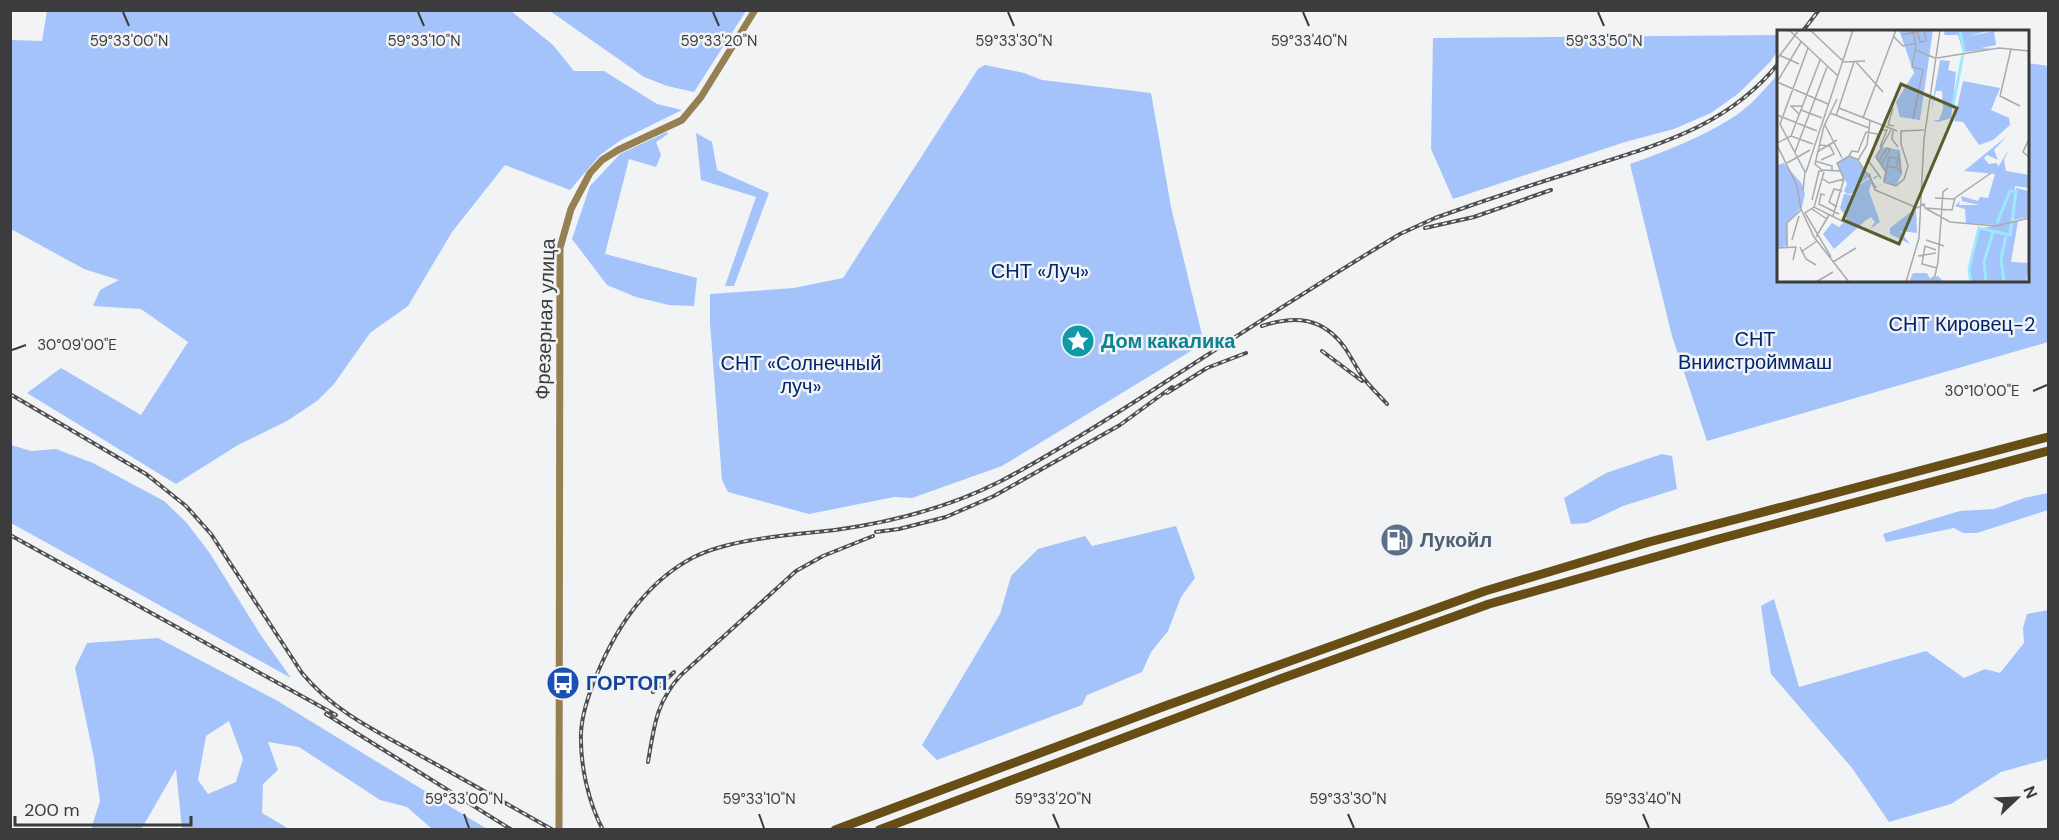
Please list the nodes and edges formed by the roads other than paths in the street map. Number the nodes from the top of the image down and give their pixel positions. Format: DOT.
graph roads {
  1 [pos="754,10"];
  2 [pos="2049,437"];
  3 [pos="2049,451"];
  4 [pos="559,830"];
  5 [pos="835,830"];
  6 [pos="879,830"];
  1 -- 4 [label="street, Фрезерная улица"];
  2 -- 5 [label="highway"];
  3 -- 6 [label="highway"];
}
